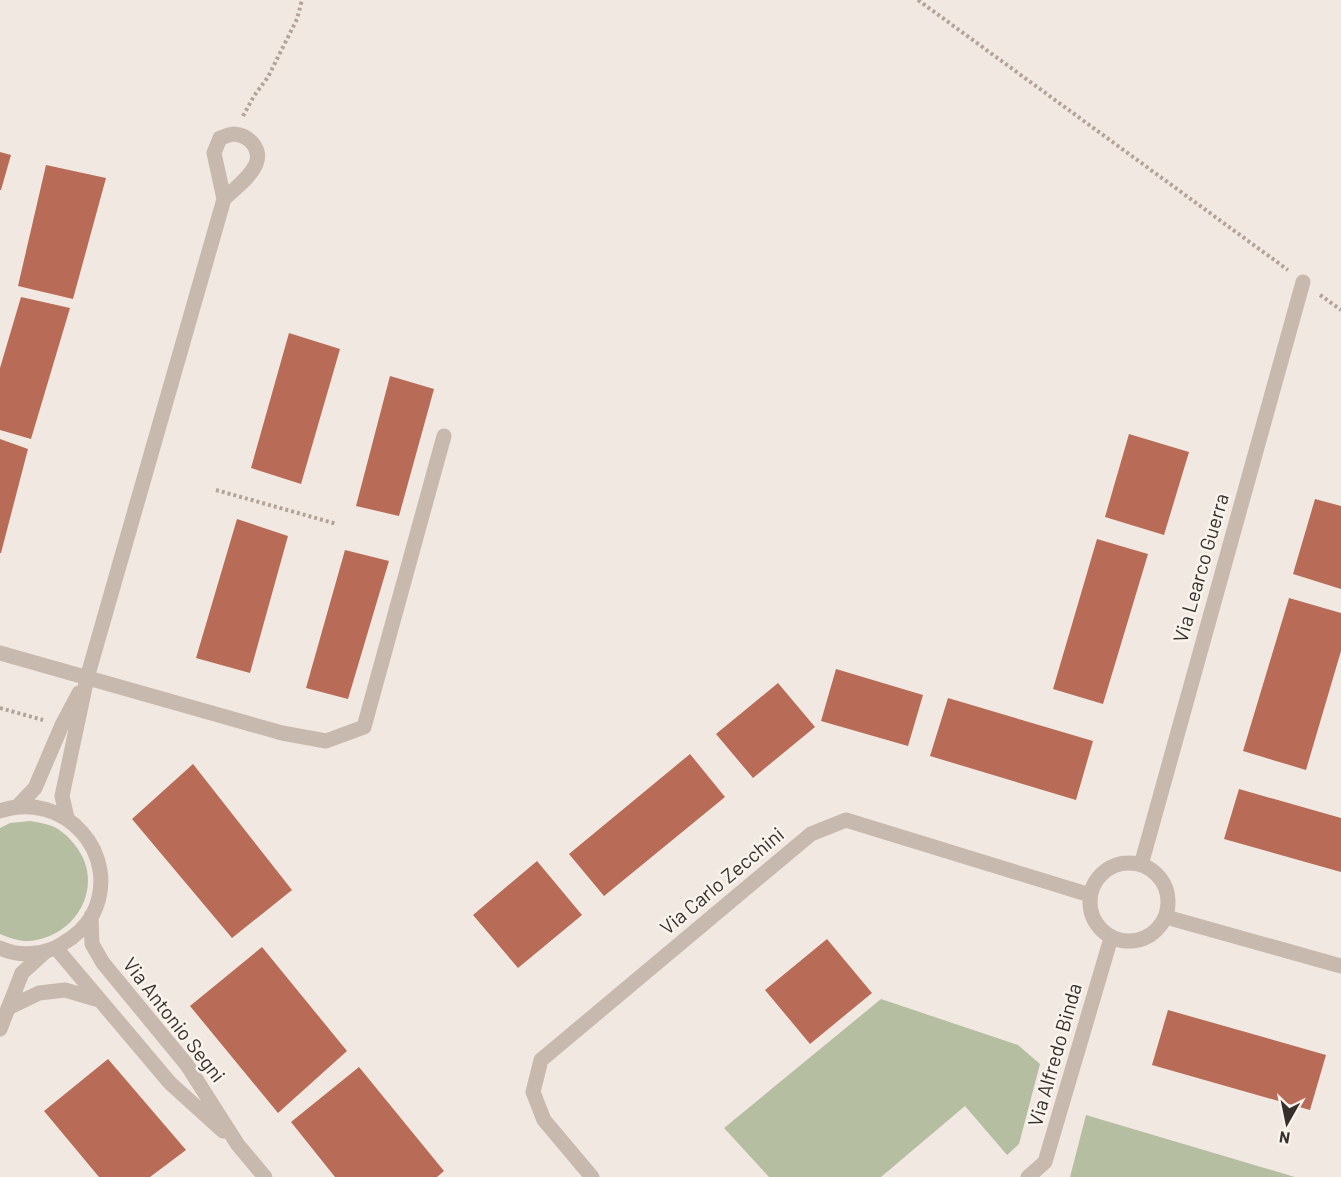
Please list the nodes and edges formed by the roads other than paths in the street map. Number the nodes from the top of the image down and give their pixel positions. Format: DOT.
graph roads {
  1 [pos="224,199"];
  2 [pos="1303,282"];
  3 [pos="444,436"];
  4 [pos="0,653"];
  5 [pos="87,678"];
  6 [pos="18,806"];
  7 [pos="0,811"];
  8 [pos="67,818"];
  9 [pos="1141,865"];
  10 [pos="1090,895"];
  11 [pos="92,916"];
  12 [pos="1166,917"];
  13 [pos="1112,938"];
  14 [pos="0,948"];
  15 [pos="51,950"];
  16 [pos="1341,966"];
  17 [pos="99,1000"];
  18 [pos="8,1008"];
  19 [pos="0,1029"];
  20 [pos="238,1145"];
  21 [pos="265,1177"];
  22 [pos="592,1177"];
  23 [pos="1028,1177"];
  1 -- 1 [label="street"];
  1 -- 5 [label="street"];
  2 -- 9 [label="street, Via Learco Guerra"];
  3 -- 5 [label="street"];
  4 -- 5 [label="street"];
  5 -- 6 [label="street"];
  5 -- 8 [label="street"];
  6 -- 7 [label="street"];
  6 -- 8 [label="street"];
  8 -- 11 [label="street"];
  9 -- 10 [label="street"];
  9 -- 12 [label="street"];
  10 -- 13 [label="street"];
  10 -- 22 [label="street, Via Carlo Zecchini"];
  11 -- 15 [label="street"];
  11 -- 20 [label="street, Via Antonio Segni"];
  12 -- 13 [label="street"];
  12 -- 16 [label="street"];
  13 -- 23 [label="street, Via Alfredo Binda"];
  14 -- 15 [label="street"];
  15 -- 17 [label="street, Via Antonio Segni"];
  15 -- 18 [label="street"];
  17 -- 18 [label="street"];
  17 -- 20 [label="street, Via Antonio Segni"];
  18 -- 19 [label="street"];
  20 -- 21 [label="street, Via Antonio Segni"];
}
